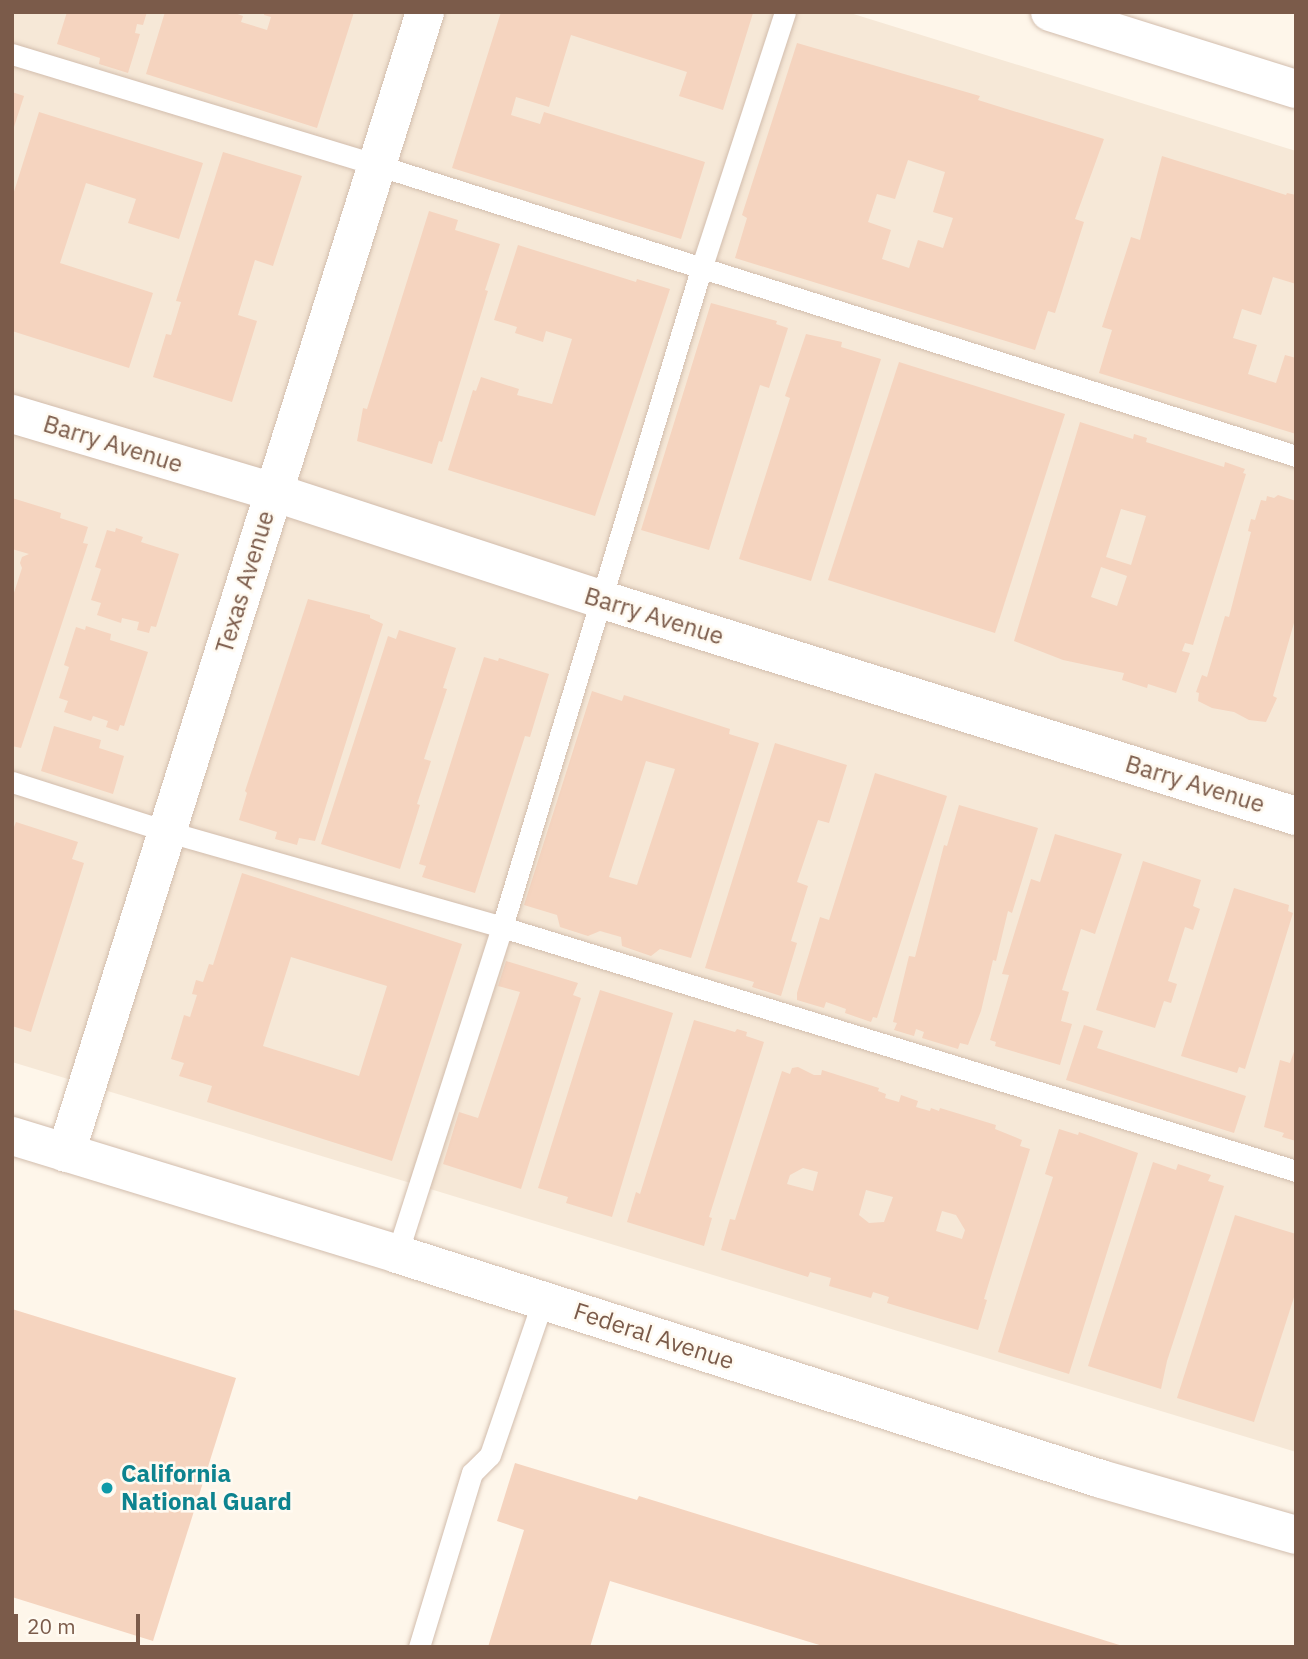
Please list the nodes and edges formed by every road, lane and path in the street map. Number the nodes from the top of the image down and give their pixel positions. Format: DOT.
graph roads {
  1 [pos="425,12"];
  2 [pos="785,12"];
  3 [pos="1050,12"];
  4 [pos="12,54"];
  5 [pos="1296,89"];
  6 [pos="377,164"];
  7 [pos="702,266"];
  8 [pos="12,414"];
  9 [pos="1296,456"];
  10 [pos="273,492"];
  11 [pos="600,599"];
  12 [pos="12,782"];
  13 [pos="1296,816"];
  14 [pos="169,832"];
  15 [pos="502,927"];
  16 [pos="12,1136"];
  17 [pos="66,1153"];
  18 [pos="1296,1171"];
  19 [pos="397,1254"];
  20 [pos="543,1300"];
  21 [pos="1296,1535"];
  22 [pos="419,1647"];
  1 -- 6 [label="street, Texas Avenue"];
  2 -- 7 [label="lane"];
  3 -- 5 [label="street"];
  4 -- 6 [label="lane"];
  6 -- 7 [label="lane"];
  6 -- 10 [label="street, Texas Avenue"];
  7 -- 9 [label="lane"];
  7 -- 11 [label="lane"];
  8 -- 10 [label="street, Barry Avenue"];
  10 -- 11 [label="street, Barry Avenue"];
  10 -- 14 [label="street, Texas Avenue"];
  11 -- 13 [label="street, Barry Avenue"];
  11 -- 15 [label="lane"];
  12 -- 14 [label="lane"];
  14 -- 15 [label="lane"];
  14 -- 17 [label="street, Texas Avenue"];
  15 -- 18 [label="lane"];
  15 -- 19 [label="lane"];
  16 -- 17 [label="street, Federal Avenue"];
  17 -- 19 [label="street, Federal Avenue"];
  19 -- 20 [label="street, Federal Avenue"];
  20 -- 21 [label="street, Federal Avenue"];
  20 -- 22 [label="lane"];
}
